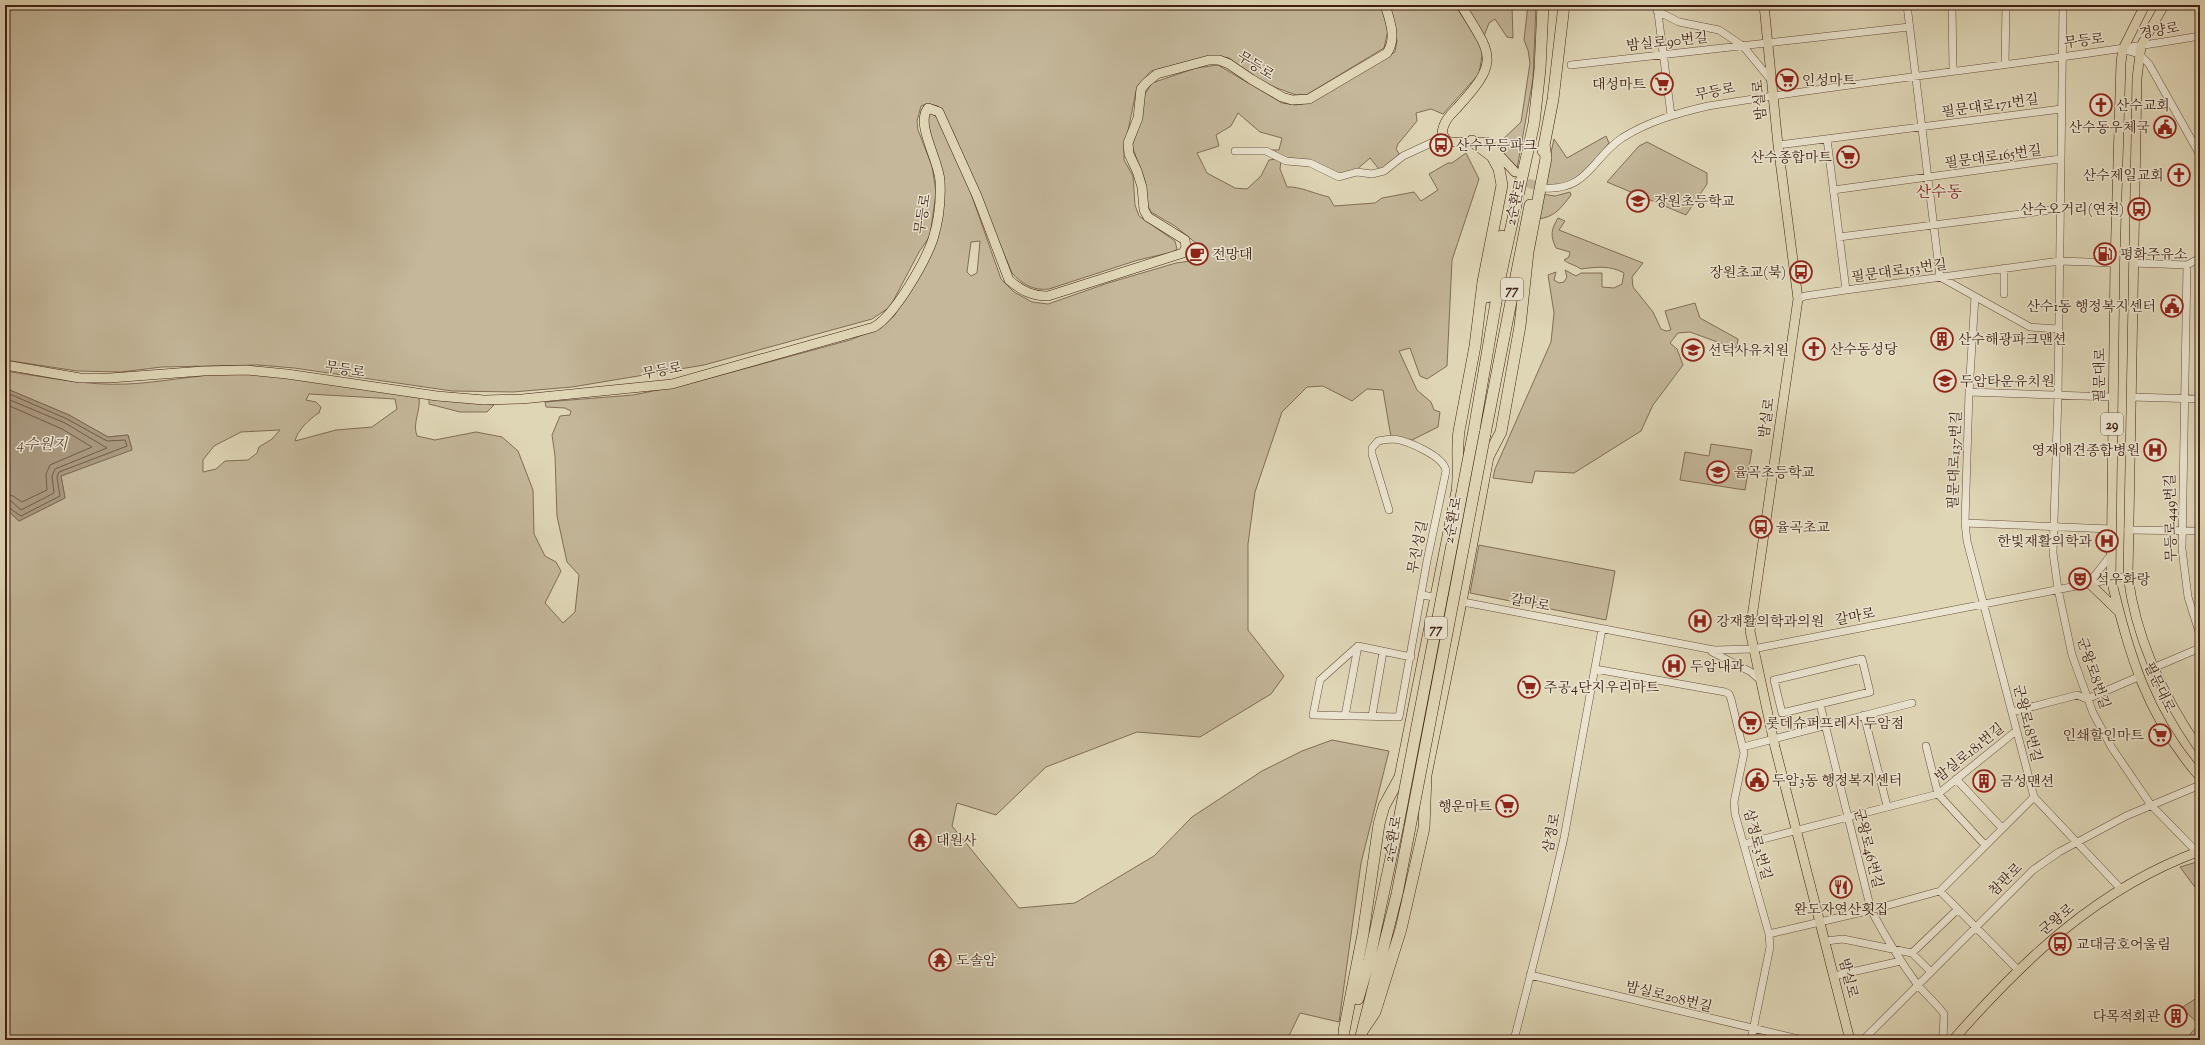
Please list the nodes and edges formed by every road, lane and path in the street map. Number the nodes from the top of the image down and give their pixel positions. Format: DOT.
graph roads {
  1 [pos="1385,5"];
  2 [pos="1461,5"];
  3 [pos="1543,5"];
  4 [pos="1564,5"];
  5 [pos="1764,5"];
  6 [pos="1907,5"];
  7 [pos="1952,5"];
  8 [pos="2006,5"];
  9 [pos="2063,5"];
  10 [pos="2145,5"];
  11 [pos="2164,5"];
  12 [pos="1657,8"];
  13 [pos="1909,27"];
  14 [pos="2200,36"];
  15 [pos="1767,44"];
  16 [pos="1743,46"];
  17 [pos="2123,49"];
  18 [pos="2140,50"];
  19 [pos="1663,55"];
  20 [pos="2061,57"];
  21 [pos="2005,64"];
  22 [pos="1571,65"];
  23 [pos="1953,70"];
  24 [pos="1915,75"];
  25 [pos="1771,80"];
  26 [pos="1772,95"];
  27 [pos="2061,109"];
  28 [pos="1671,115"];
  29 [pos="1922,128"];
  30 [pos="1444,137"];
  31 [pos="1827,139"];
  32 [pos="1472,141"];
  33 [pos="1544,144"];
  34 [pos="1778,145"];
  35 [pos="1235,151"];
  36 [pos="2200,155"];
  37 [pos="2060,160"];
  38 [pos="1520,170"];
  39 [pos="1929,178"];
  40 [pos="1544,188"];
  41 [pos="1833,190"];
  42 [pos="2060,208"];
  43 [pos="1934,224"];
  44 [pos="1839,237"];
  45 [pos="2200,258"];
  46 [pos="2060,261"];
  47 [pos="2115,262"];
  48 [pos="2133,263"];
  49 [pos="2187,265"];
  50 [pos="2004,268"];
  51 [pos="1940,278"];
  52 [pos="1846,290"];
  53 [pos="2004,294"];
  54 [pos="1975,297"];
  55 [pos="1798,299"];
  56 [pos="2058,329"];
  57 [pos="1475,346"];
  58 [pos="5,365"];
  59 [pos="1969,392"];
  60 [pos="2058,395"];
  61 [pos="2112,397"];
  62 [pos="2130,397"];
  63 [pos="2183,399"];
  64 [pos="2200,399"];
  65 [pos="1459,432"];
  66 [pos="1479,432"];
  67 [pos="1491,451"];
  68 [pos="1458,455"];
  69 [pos="1454,505"];
  70 [pos="1389,510"];
  71 [pos="1965,523"];
  72 [pos="2054,527"];
  73 [pos="2111,529"];
  74 [pos="2128,530"];
  75 [pos="2182,531"];
  76 [pos="2200,531"];
  77 [pos="1457,542"];
  78 [pos="2111,554"];
  79 [pos="2128,576"];
  80 [pos="2111,579"];
  81 [pos="2089,583"];
  82 [pos="2058,589"];
  83 [pos="1422,595"];
  84 [pos="1434,597"];
  85 [pos="1446,599"];
  86 [pos="1461,602"];
  87 [pos="1982,604"];
  88 [pos="2119,611"];
  89 [pos="1458,616"];
  90 [pos="1602,629"];
  91 [pos="2200,635"];
  92 [pos="1440,640"];
  93 [pos="1358,646"];
  94 [pos="2200,648"];
  95 [pos="1706,649"];
  96 [pos="1753,649"];
  97 [pos="1383,652"];
  98 [pos="1437,655"];
  99 [pos="1411,657"];
  100 [pos="2153,668"];
  101 [pos="1595,669"];
  102 [pos="2138,677"];
  103 [pos="1760,680"];
  104 [pos="1443,684"];
  105 [pos="2087,699"];
  106 [pos="1912,703"];
  107 [pos="1820,704"];
  108 [pos="2012,712"];
  109 [pos="1864,715"];
  110 [pos="1344,716"];
  111 [pos="1372,716"];
  112 [pos="1825,725"];
  113 [pos="2016,730"];
  114 [pos="1773,738"];
  115 [pos="1926,746"];
  116 [pos="1743,747"];
  117 [pos="2200,750"];
  118 [pos="2200,777"];
  119 [pos="1956,779"];
  120 [pos="1426,780"];
  121 [pos="2200,785"];
  122 [pos="1392,793"];
  123 [pos="1938,794"];
  124 [pos="1425,795"];
  125 [pos="2034,796"];
  126 [pos="2152,805"];
  127 [pos="1886,806"];
  128 [pos="1847,816"];
  129 [pos="2002,828"];
  130 [pos="1797,831"];
  131 [pos="2077,843"];
  132 [pos="1744,844"];
  133 [pos="1984,844"];
  134 [pos="2198,851"];
  135 [pos="2120,888"];
  136 [pos="1940,891"];
  137 [pos="1958,909"];
  138 [pos="1871,910"];
  139 [pos="1821,922"];
  140 [pos="1975,927"];
  141 [pos="1769,934"];
  142 [pos="1826,941"];
  143 [pos="1893,949"];
  144 [pos="1912,953"];
  145 [pos="1901,961"];
  146 [pos="2019,971"];
  147 [pos="1931,972"];
  148 [pos="1530,975"];
  149 [pos="1834,976"];
  150 [pos="1918,985"];
  151 [pos="1753,1030"];
  152 [pos="1362,1035"];
  153 [pos="1345,1040"];
  154 [pos="1514,1040"];
  155 [pos="1751,1040"];
  156 [pos="1803,1040"];
  157 [pos="1850,1040"];
  158 [pos="1863,1040"];
  159 [pos="1943,1040"];
  160 [pos="1953,1040"];
  1 -- 58 [label="main road, 무등로"];
  2 -- 30 [label="main road"];
  3 -- 38 [label="highway, 2순환로 / 77"];
  4 -- 33 [label="highway, 2순환로 / 77"];
  5 -- 15 [label="main road, 밤실로"];
  6 -- 13 [label="street"];
  7 -- 23 [label="street"];
  8 -- 21 [label="street"];
  9 -- 20 [label="street"];
  10 -- 17 [label="main road, 필문대로 / 29"];
  11 -- 18 [label="main road, 필문대로 / 29"];
  12 -- 16 [label="street"];
  12 -- 19 [label="street"];
  13 -- 15 [label="street, 밤실로90번길"];
  13 -- 24 [label="street"];
  14 -- 18 [label="street, 경양로"];
  15 -- 16 [label="street, 밤실로90번길"];
  15 -- 25 [label="main road, 밤실로"];
  16 -- 19 [label="street, 밤실로90번길"];
  16 -- 25 [label="street"];
  17 -- 18 [label="street, 경양로"];
  17 -- 20 [label="street, 무등로"];
  17 -- 47 [label="main road, 필문대로 / 29"];
  18 -- 36 [label="street"];
  18 -- 48 [label="main road, 필문대로 / 29"];
  19 -- 22 [label="street, 밤실로90번길"];
  19 -- 28 [label="street"];
  20 -- 21 [label="street, 무등로"];
  20 -- 27 [label="street"];
  21 -- 23 [label="street, 무등로"];
  23 -- 24 [label="street, 무등로"];
  24 -- 26 [label="street, 무등로"];
  24 -- 29 [label="street"];
  25 -- 26 [label="main road, 밤실로"];
  26 -- 28 [label="street, 무등로"];
  26 -- 34 [label="main road, 밤실로"];
  27 -- 29 [label="street, 필문대로171번길"];
  27 -- 37 [label="street"];
  28 -- 40 [label="street, 무등로"];
  29 -- 31 [label="street, 필문대로171번길"];
  29 -- 39 [label="street"];
  30 -- 32 [label="main road"];
  30 -- 35 [label="street"];
  31 -- 34 [label="street, 필문대로171번길"];
  31 -- 41 [label="street"];
  32 -- 38 [label="main road"];
  32 -- 57 [label="highway"];
  33 -- 66 [label="highway, 2순환로 / 77"];
  33 -- 67 [label="highway"];
  34 -- 55 [label="main road, 밤실로"];
  37 -- 39 [label="street, 필문대로165번길"];
  37 -- 42 [label="street"];
  38 -- 57 [label="highway"];
  38 -- 66 [label="highway, 2순환로 / 77"];
  39 -- 41 [label="street, 필문대로165번길"];
  39 -- 43 [label="street, 필문대로165번길"];
  41 -- 44 [label="street"];
  42 -- 43 [label="street"];
  42 -- 46 [label="street"];
  43 -- 44 [label="street"];
  43 -- 51 [label="street, 필문대로165번길"];
  44 -- 52 [label="street"];
  45 -- 49 [label="street"];
  46 -- 47 [label="street, 필문대로153번길"];
  46 -- 50 [label="street, 필문대로153번길"];
  46 -- 56 [label="street"];
  47 -- 61 [label="main road, 필문대로 / 29"];
  48 -- 49 [label="street"];
  48 -- 62 [label="main road, 필문대로 / 29"];
  49 -- 63 [label="street, 무등로449번길"];
  50 -- 51 [label="street, 필문대로153번길"];
  50 -- 53 [label="street"];
  51 -- 52 [label="street, 필문대로153번길"];
  51 -- 54 [label="street"];
  52 -- 55 [label="street, 필문대로153번길"];
  54 -- 56 [label="street"];
  54 -- 59 [label="street"];
  55 -- 96 [label="main road, 밤실로"];
  56 -- 60 [label="street"];
  57 -- 65 [label="highway"];
  59 -- 60 [label="street, 필문대로137번길"];
  59 -- 71 [label="street, 필문대로137번길"];
  60 -- 61 [label="street, 필문대로137번길"];
  60 -- 72 [label="street"];
  61 -- 73 [label="main road, 필문대로 / 29"];
  62 -- 63 [label="street"];
  62 -- 74 [label="main road, 필문대로 / 29"];
  63 -- 64 [label="street"];
  63 -- 75 [label="street, 무등로449번길"];
  65 -- 67 [label="highway"];
  65 -- 68 [label="highway"];
  66 -- 152 [label="highway, 2순환로 / 77, bridge"];
  66 -- 153 [label="highway, 2순환로 / 77, bridge"];
  67 -- 86 [label="highway"];
  68 -- 69 [label="highway"];
  68 -- 77 [label="highway"];
  69 -- 77 [label="highway"];
  69 -- 84 [label="highway"];
  70 -- 83 [label="street, 무진성길"];
  71 -- 72 [label="street"];
  71 -- 87 [label="street, 필문대로137번길"];
  72 -- 73 [label="street"];
  72 -- 82 [label="street, 군왕로8번길"];
  73 -- 78 [label="main road, 필문대로 / 29"];
  74 -- 75 [label="street"];
  74 -- 79 [label="main road, 필문대로 / 29"];
  75 -- 76 [label="street"];
  75 -- 91 [label="street, 무등로449번길"];
  77 -- 85 [label="highway"];
  78 -- 80 [label="main road, 필문대로 / 29"];
  78 -- 81 [label="street"];
  79 -- 80 [label="street, 갈마로"];
  79 -- 100 [label="main road, 필문대로 / 29"];
  80 -- 81 [label="street, 갈마로"];
  80 -- 88 [label="main road, 필문대로 / 29"];
  81 -- 82 [label="street, 갈마로"];
  81 -- 88 [label="main road"];
  82 -- 87 [label="street, 갈마로"];
  82 -- 105 [label="street, 군왕로8번길"];
  83 -- 84 [label="street, 갈마로"];
  83 -- 99 [label="street, 무진성길"];
  84 -- 85 [label="street, 갈마로"];
  84 -- 122 [label="highway"];
  85 -- 86 [label="street, 갈마로"];
  85 -- 92 [label="highway"];
  86 -- 89 [label="highway"];
  86 -- 90 [label="street, 갈마로"];
  87 -- 96 [label="street, 갈마로"];
  87 -- 108 [label="street, 군왕로18번길"];
  88 -- 102 [label="main road, 필문대로 / 29"];
  89 -- 92 [label="highway"];
  89 -- 104 [label="highway"];
  90 -- 95 [label="street, 갈마로"];
  90 -- 101 [label="street, 삼정로"];
  92 -- 98 [label="highway"];
  93 -- 97 [label="street"];
  93 -- 110 [label="street"];
  93 -- 110 [label="street, 무진성길"];
  94 -- 100 [label="street"];
  95 -- 96 [label="street, 갈마로"];
  95 -- 103 [label="street"];
  96 -- 103 [label="main road, 밤실로"];
  97 -- 99 [label="street"];
  97 -- 111 [label="street"];
  98 -- 104 [label="highway"];
  98 -- 120 [label="highway"];
  99 -- 111 [label="street, 무진성길"];
  100 -- 117 [label="main road, 필문대로 / 29"];
  101 -- 116 [label="street, 삼정로3번길"];
  101 -- 148 [label="street, 삼정로"];
  102 -- 105 [label="street"];
  102 -- 118 [label="main road, 필문대로 / 29"];
  103 -- 114 [label="main road, 밤실로"];
  104 -- 120 [label="highway"];
  105 -- 108 [label="street"];
  105 -- 126 [label="street, 군왕로8번길"];
  106 -- 109 [label="street"];
  107 -- 107 [label="street"];
  107 -- 112 [label="street, 군왕로46번길"];
  108 -- 113 [label="street, 군왕로18번길"];
  109 -- 112 [label="street"];
  109 -- 127 [label="street"];
  110 -- 111 [label="street, 무진성길"];
  112 -- 114 [label="street"];
  112 -- 128 [label="street, 군왕로46번길"];
  113 -- 119 [label="street, 밤실로181번길"];
  113 -- 125 [label="street, 군왕로18번길"];
  114 -- 116 [label="street"];
  114 -- 130 [label="main road, 밤실로"];
  115 -- 123 [label="street, 밤실로181번길"];
  116 -- 132 [label="street, 삼정로3번길"];
  119 -- 123 [label="street, 밤실로181번길"];
  119 -- 129 [label="street"];
  120 -- 124 [label="highway"];
  121 -- 126 [label="street, 참판로"];
  122 -- 124 [label="highway"];
  122 -- 153 [label="highway"];
  123 -- 127 [label="street, 밤실로181번길"];
  123 -- 133 [label="street, 밤실로181번길"];
  124 -- 152 [label="highway"];
  125 -- 129 [label="street"];
  125 -- 131 [label="street, 군왕로18번길"];
  126 -- 131 [label="street, 참판로"];
  126 -- 134 [label="street, 군왕로8번길"];
  127 -- 128 [label="street, 밤실로181번길"];
  128 -- 130 [label="street, 밤실로181번길"];
  128 -- 138 [label="street, 군왕로46번길"];
  129 -- 133 [label="street"];
  130 -- 132 [label="street"];
  130 -- 139 [label="main road, 밤실로"];
  131 -- 135 [label="street, 군왕로18번길"];
  131 -- 140 [label="street, 참판로"];
  132 -- 141 [label="street, 삼정로3번길"];
  133 -- 136 [label="street"];
  134 -- 135 [label="main road, 군왕로"];
  135 -- 146 [label="main road, 군왕로"];
  136 -- 137 [label="street"];
  136 -- 138 [label="street"];
  137 -- 140 [label="street"];
  137 -- 144 [label="street"];
  138 -- 139 [label="street"];
  138 -- 143 [label="street, 군왕로46번길"];
  139 -- 141 [label="street"];
  139 -- 142 [label="main road, 밤실로"];
  140 -- 146 [label="street"];
  140 -- 147 [label="street, 참판로"];
  141 -- 151 [label="street, 삼정로3번길"];
  142 -- 143 [label="street"];
  142 -- 149 [label="main road, 밤실로"];
  143 -- 144 [label="street"];
  143 -- 145 [label="street, 군왕로46번길"];
  144 -- 147 [label="street"];
  145 -- 149 [label="street"];
  145 -- 150 [label="street, 군왕로46번길"];
  146 -- 160 [label="main road, 군왕로"];
  147 -- 150 [label="street, 참판로"];
  148 -- 151 [label="street, 밤실로208번길"];
  148 -- 154 [label="street, 삼정로"];
  149 -- 157 [label="main road, 밤실로"];
  150 -- 158 [label="street, 참판로"];
  150 -- 159 [label="street, 군왕로46번길"];
  151 -- 155 [label="street, 삼정로3번길"];
  151 -- 156 [label="street, 밤실로208번길"];
}
